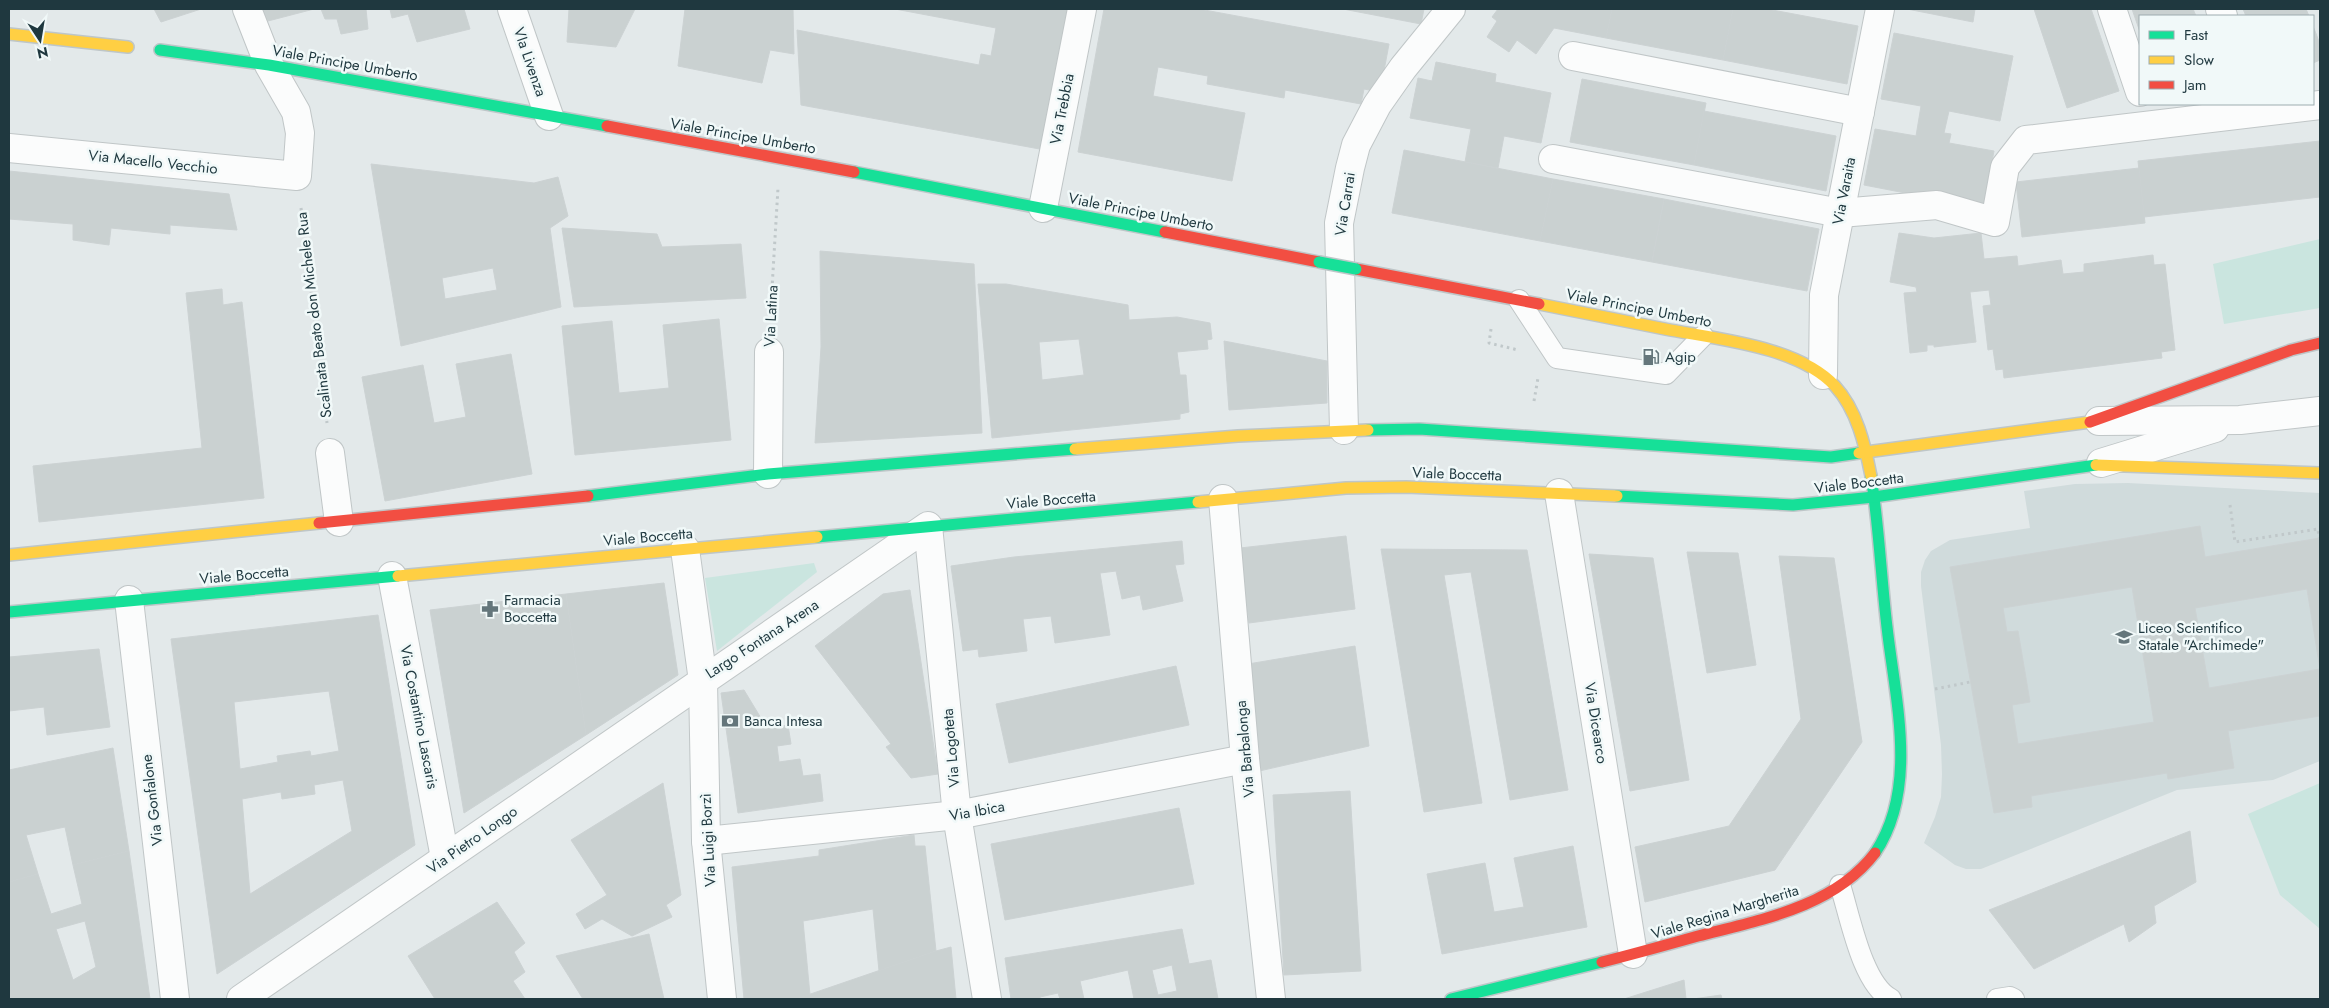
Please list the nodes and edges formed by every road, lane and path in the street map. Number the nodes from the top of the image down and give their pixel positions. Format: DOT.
graph roads {
  1 [pos="247,9"];
  2 [pos="512,9"];
  3 [pos="1082,9"];
  4 [pos="1451,9"];
  5 [pos="2112,9"];
  6 [pos="1875,10"];
  7 [pos="9,34"];
  8 [pos="128,47"];
  9 [pos="160,50"];
  10 [pos="1573,56"];
  11 [pos="268,65"];
  12 [pos="2139,89"];
  13 [pos="2304,105"];
  14 [pos="2258,108"];
  15 [pos="1860,112"];
  16 [pos="2148,114"];
  17 [pos="549,116"];
  18 [pos="9,148"];
  19 [pos="779,157"];
  20 [pos="1553,159"];
  21 [pos="297,176"];
  22 [pos="1043,208"];
  23 [pos="1840,213"];
  24 [pos="1519,300"];
  25 [pos="1704,336"];
  26 [pos="2320,343"];
  27 [pos="769,352"];
  28 [pos="1823,375"];
  29 [pos="2320,411"];
  30 [pos="2240,420"];
  31 [pos="2090,422"];
  32 [pos="1344,430"];
  33 [pos="1866,452"];
  34 [pos="330,453"];
  35 [pos="2096,465"];
  36 [pos="2320,473"];
  37 [pos="768,474"];
  38 [pos="1559,493"];
  39 [pos="1874,497"];
  40 [pos="1222,499"];
  41 [pos="2230,505"];
  42 [pos="339,522"];
  43 [pos="928,526"];
  44 [pos="2319,538"];
  45 [pos="685,549"];
  46 [pos="9,555"];
  47 [pos="392,576"];
  48 [pos="129,600"];
  49 [pos="9,612"];
  50 [pos="703,681"];
  51 [pos="1970,682"];
  52 [pos="1935,688"];
  53 [pos="1245,759"];
  54 [pos="957,815"];
  55 [pos="706,841"];
  56 [pos="445,858"];
  57 [pos="1840,886"];
  58 [pos="1633,954"];
  59 [pos="176,999"];
  60 [pos="241,999"];
  61 [pos="722,999"];
  62 [pos="987,999"];
  63 [pos="1271,999"];
  64 [pos="1451,999"];
  65 [pos="1890,999"];
  66 [pos="1997,999"];
  67 [pos="2014,999"];
  1 -- 11 [label="street"];
  2 -- 17 [label="street, VIa Livenza"];
  3 -- 22 [label="street, Via Trebbia"];
  4 -- 32 [label="street, Via Carrai"];
  5 -- 12 [label="street"];
  6 -- 15 [label="street, Via Varaita"];
  7 -- 8 [label="main road"];
  9 -- 11 [label="main road, Viale Principe Umberto"];
  10 -- 15 [label="street"];
  11 -- 17 [label="main road, Viale Principe Umberto"];
  11 -- 21 [label="street"];
  13 -- 14 [label="street"];
  14 -- 16 [label="street"];
  15 -- 23 [label="street, Via Varaita"];
  16 -- 23 [label="street"];
  17 -- 19 [label="main road, Viale Principe Umberto"];
  18 -- 21 [label="street, Via Macello Vecchio"];
  19 -- 22 [label="main road, Viale Principe Umberto"];
  19 -- 27 [label="path, Via Latina"];
  20 -- 23 [label="street"];
  21 -- 34 [label="path, Scalinata Beato don Michele Rua"];
  22 -- 24 [label="main road, Viale Principe Umberto, bridge"];
  23 -- 28 [label="street, Via Varaita"];
  24 -- 25 [label="main road, Viale Principe Umberto"];
  24 -- 25 [label="lane"];
  25 -- 28 [label="main road, Viale Principe Umberto"];
  26 -- 31 [label="main road, Viale Boccetta"];
  27 -- 37 [label="street, Via Latina"];
  28 -- 33 [label="main road, Viale Principe Umberto"];
  29 -- 30 [label="street"];
  30 -- 31 [label="street"];
  30 -- 35 [label="street"];
  31 -- 33 [label="main road, Viale Boccetta"];
  32 -- 33 [label="main road, Viale Boccetta"];
  32 -- 37 [label="main road, Viale Boccetta"];
  33 -- 39 [label="main road, Viale Principe Umberto"];
  34 -- 42 [label="street"];
  35 -- 36 [label="main road, Viale Boccetta"];
  35 -- 39 [label="main road, Viale Boccetta"];
  37 -- 42 [label="main road, Viale Boccetta"];
  38 -- 39 [label="main road, Viale Boccetta"];
  38 -- 40 [label="main road, Viale Boccetta"];
  38 -- 58 [label="street, Via Dicearco"];
  39 -- 57 [label="main road, Viale Regina Margherita"];
  40 -- 43 [label="main road, Viale Boccetta"];
  40 -- 53 [label="street, Via Barbalonga"];
  41 -- 44 [label="path"];
  42 -- 46 [label="main road, Viale Boccetta"];
  43 -- 45 [label="main road, Viale Boccetta"];
  43 -- 50 [label="street, Largo Fontana Arena"];
  43 -- 54 [label="street, Via Logoteta"];
  45 -- 47 [label="main road, Viale Boccetta"];
  45 -- 50 [label="street, Largo Fontana Arena"];
  47 -- 48 [label="main road, Viale Boccetta"];
  47 -- 56 [label="street, Via Costantino Lascaris"];
  48 -- 49 [label="main road, Viale Boccetta"];
  48 -- 59 [label="street, Via Gonfalone"];
  50 -- 55 [label="street, Via Luigi Borzì"];
  50 -- 56 [label="street, Via Pietro Longo"];
  51 -- 52 [label="path"];
  53 -- 54 [label="street, Via Ibica"];
  53 -- 63 [label="street, Via Barbalonga"];
  54 -- 55 [label="street, Via Ibica"];
  54 -- 62 [label="street, Via Logoteta"];
  55 -- 61 [label="street, Via Luigi Borzì"];
  56 -- 60 [label="street, Via Pietro Longo"];
  57 -- 58 [label="main road, Viale Regina Margherita"];
  57 -- 65 [label="lane"];
  58 -- 64 [label="main road, Viale Regina Margherita"];
  66 -- 67 [label="lane"];
}
